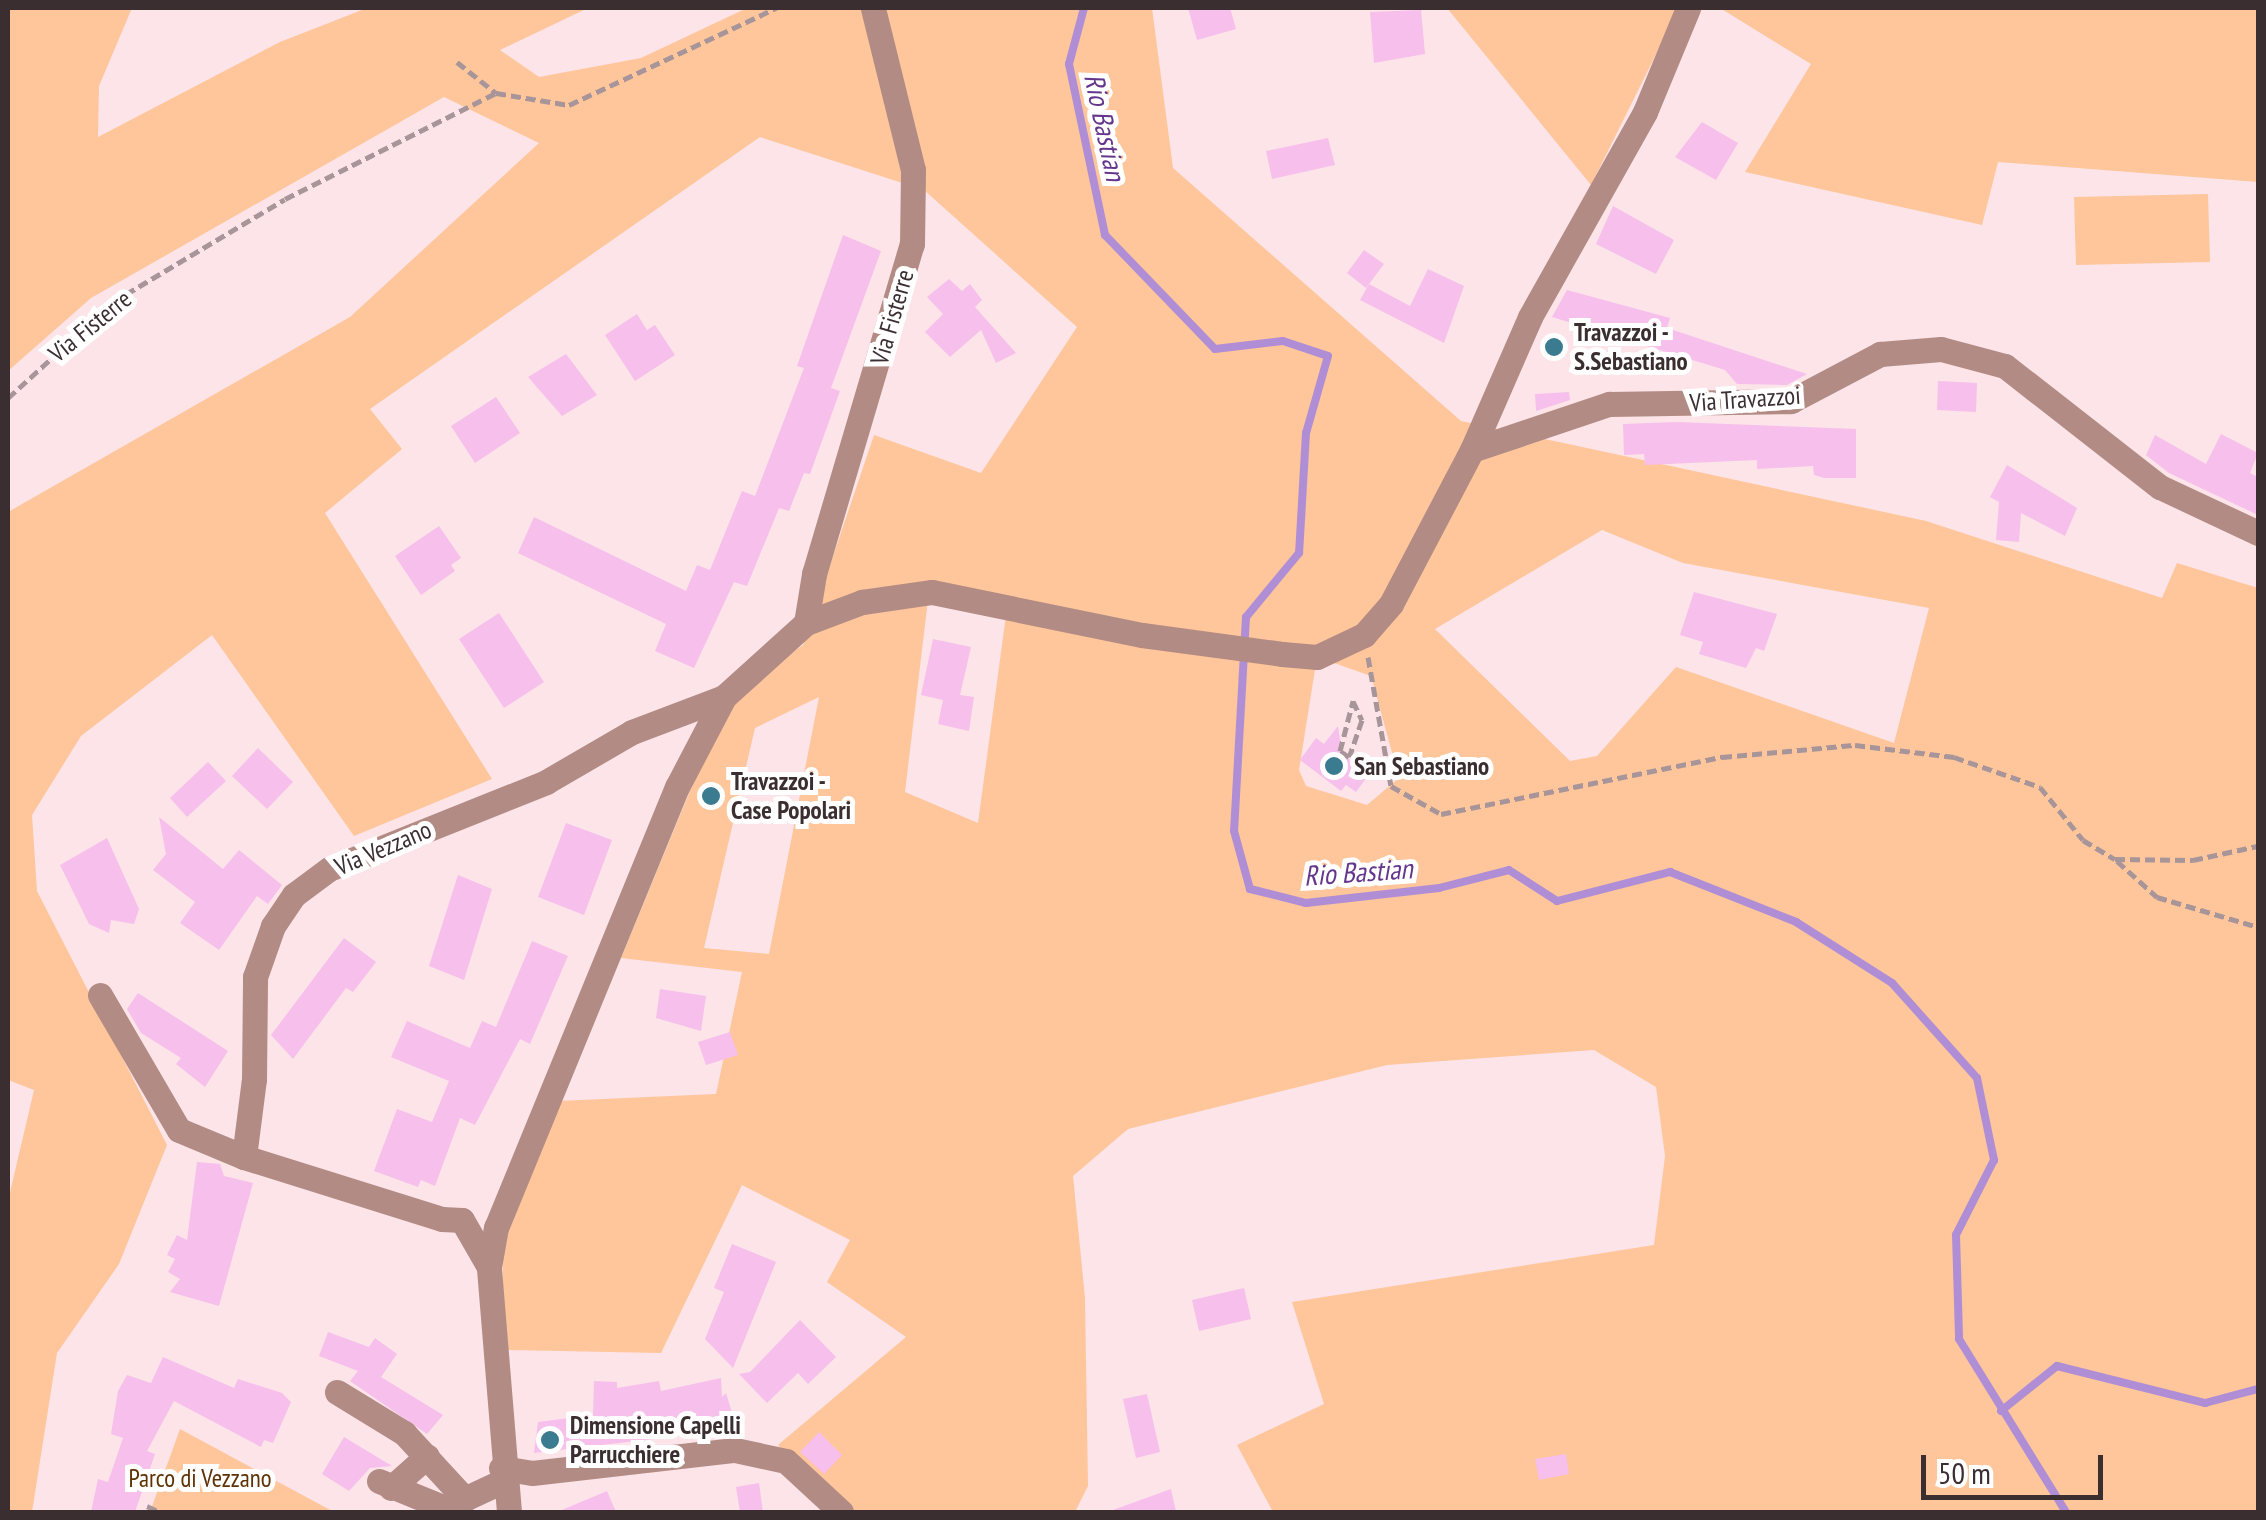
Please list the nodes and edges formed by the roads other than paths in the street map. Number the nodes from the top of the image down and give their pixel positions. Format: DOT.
graph roads {
  1 [pos="873,8"];
  2 [pos="1688,8"];
  3 [pos="1472,450"];
  4 [pos="2258,533"];
  5 [pos="806,622"];
  6 [pos="724,698"];
  7 [pos="100,996"];
  8 [pos="244,1157"];
  9 [pos="489,1266"];
  10 [pos="337,1392"];
  11 [pos="428,1456"];
  12 [pos="502,1475"];
  13 [pos="465,1499"];
  14 [pos="510,1512"];
  15 [pos="841,1512"];
  1 -- 5 [label="street, Via Fisterre"];
  2 -- 3 [label="street"];
  3 -- 4 [label="street, Via Travazzoi"];
  3 -- 5 [label="street"];
  5 -- 6 [label="street, Via Vezzano"];
  6 -- 8 [label="street, Via Vezzano"];
  6 -- 9 [label="street, Via Vezzano"];
  7 -- 8 [label="street, Via Vezzano"];
  8 -- 9 [label="street, Via Vezzano"];
  9 -- 12 [label="street, Via Vezzano"];
  10 -- 11 [label="street"];
  11 -- 13 [label="street"];
  11 -- 13 [label="street"];
  12 -- 13 [label="street"];
  12 -- 14 [label="street, Via Vezzano"];
  12 -- 15 [label="street"];
}
